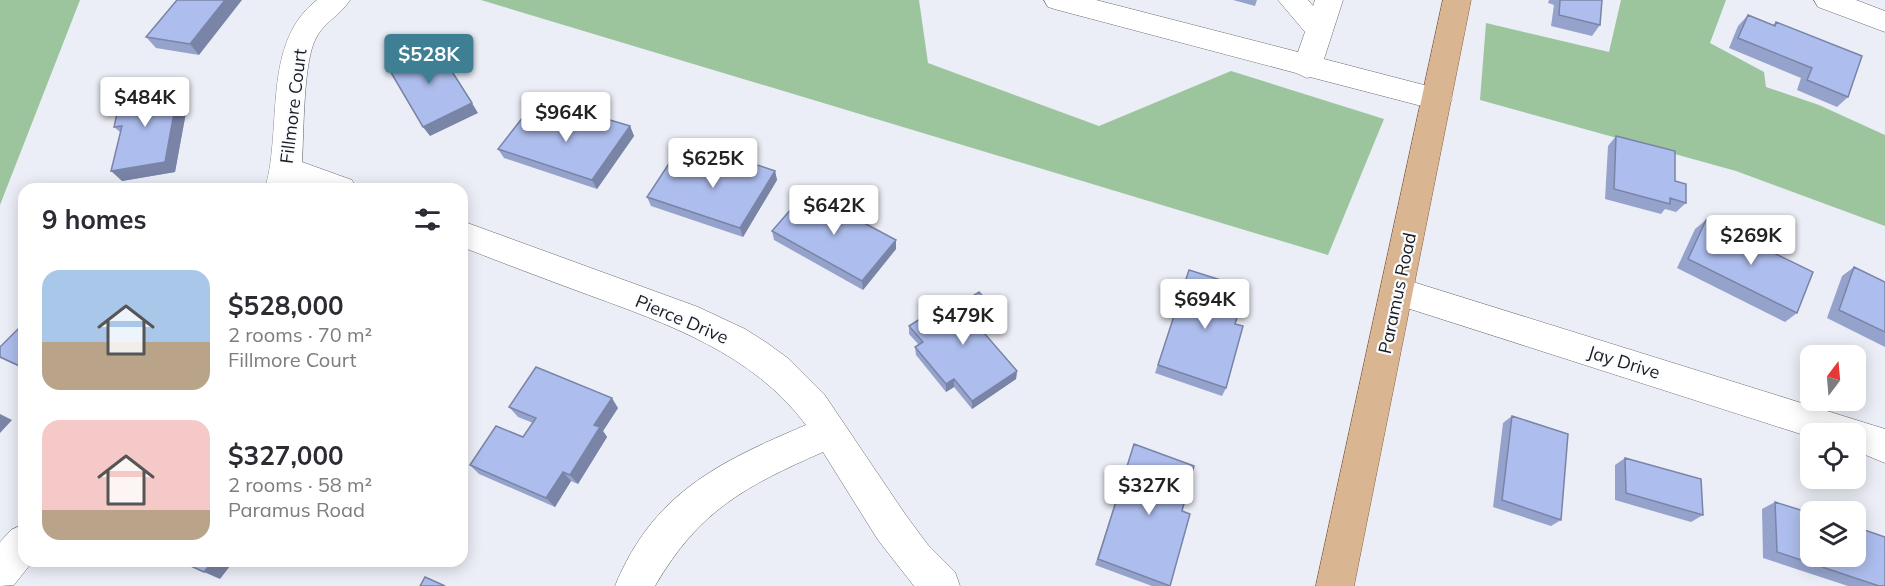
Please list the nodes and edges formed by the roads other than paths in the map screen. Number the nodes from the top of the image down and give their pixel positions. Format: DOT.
graph roads {
  1 [pos="336,0"];
  2 [pos="1058,0"];
  3 [pos="1292,0"];
  4 [pos="1329,0"];
  5 [pos="1457,0"];
  6 [pos="1828,0"];
  7 [pos="1885,22"];
  8 [pos="1320,31"];
  9 [pos="1307,67"];
  10 [pos="1437,99"];
  11 [pos="283,179"];
  12 [pos="306,183"];
  13 [pos="468,236"];
  14 [pos="1397,291"];
  15 [pos="1819,423"];
  16 [pos="830,432"];
  17 [pos="1866,439"];
  18 [pos="1885,446"];
  19 [pos="18,550"];
  20 [pos="0,571"];
  21 [pos="634,586"];
  22 [pos="941,586"];
  23 [pos="1335,586"];
  1 -- 11 [label="street, Fillmore Court"];
  2 -- 9 [label="street"];
  3 -- 8 [label="street"];
  4 -- 8 [label="street"];
  5 -- 10 [label="main road, Paramus Road"];
  6 -- 7 [label="street"];
  8 -- 9 [label="street"];
  9 -- 10 [label="street"];
  10 -- 14 [label="main road, Paramus Road"];
  11 -- 12 [label="street"];
  13 -- 16 [label="street, Pierce Drive"];
  14 -- 15 [label="street, Jay Drive"];
  14 -- 23 [label="main road, Paramus Road"];
  16 -- 21 [label="street"];
  16 -- 22 [label="street, Pierce Drive"];
  17 -- 18 [label="street, Jay Drive"];
  19 -- 20 [label="street"];
}
